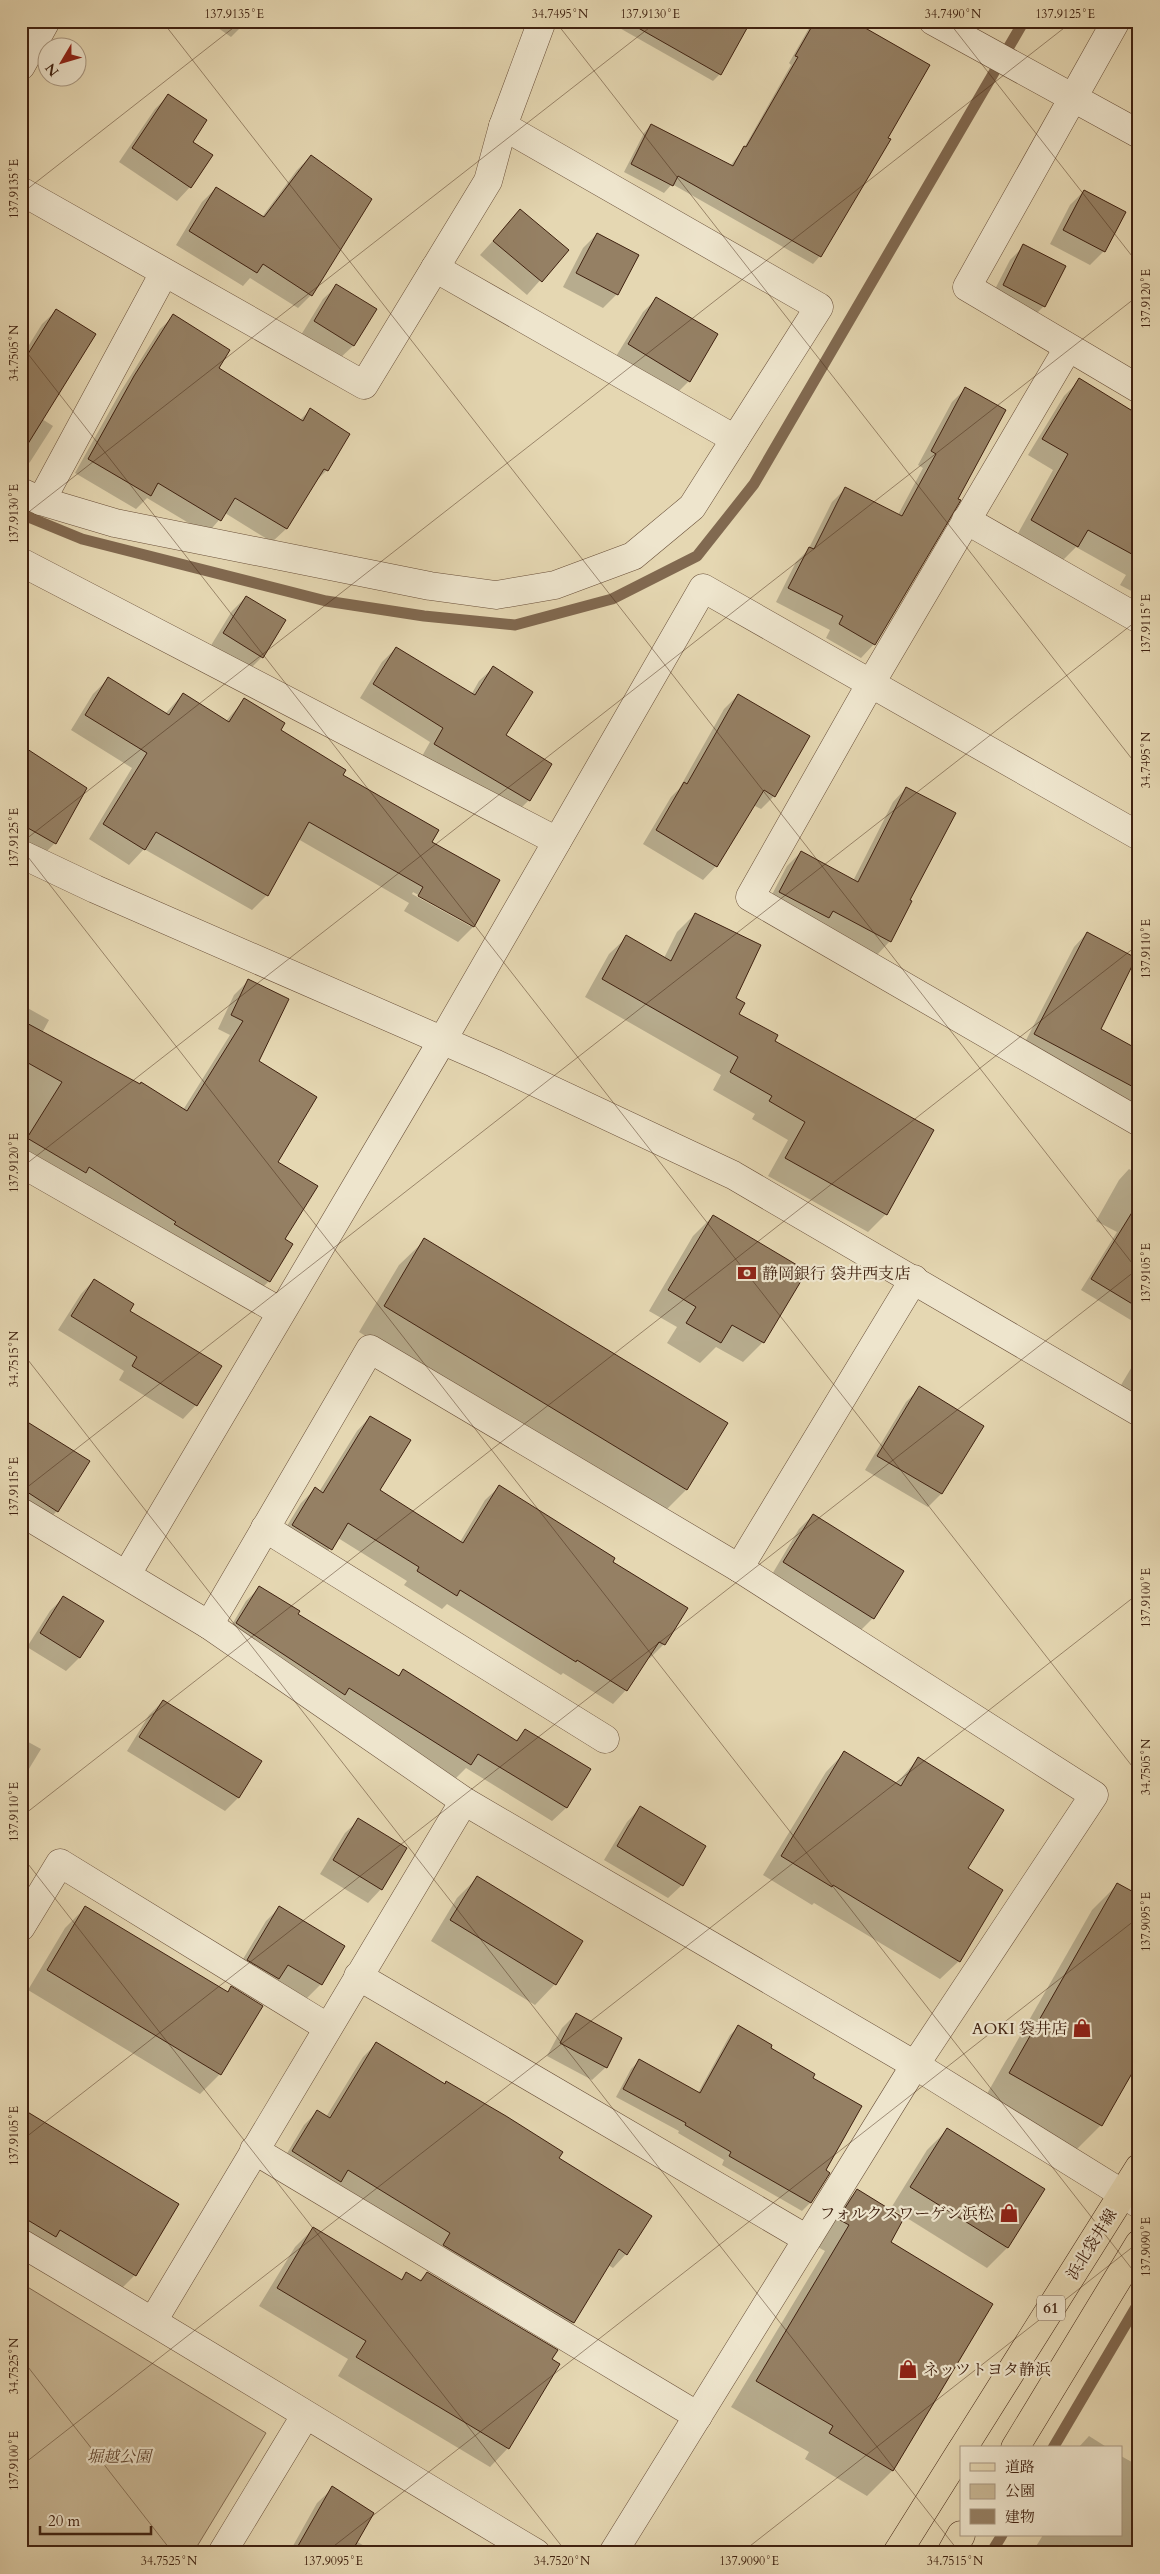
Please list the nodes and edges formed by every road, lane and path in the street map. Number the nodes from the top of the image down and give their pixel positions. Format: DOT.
graph roads {
  1 [pos="46,21"];
  2 [pos="542,21"];
  3 [pos="933,21"];
  4 [pos="1116,21"];
  5 [pos="21,66"];
  6 [pos="1073,97"];
  7 [pos="503,126"];
  8 [pos="1139,134"];
  9 [pos="21,191"];
  10 [pos="435,268"];
  11 [pos="164,273"];
  12 [pos="1068,348"];
  13 [pos="1139,389"];
  14 [pos="735,439"];
  15 [pos="31,496"];
  16 [pos="966,520"];
  17 [pos="21,562"];
  18 [pos="1139,619"];
  19 [pos="871,683"];
  20 [pos="1139,836"];
  21 [pos="557,841"];
  22 [pos="21,854"];
  23 [pos="442,1041"];
  24 [pos="1139,1122"];
  25 [pos="21,1163"];
  26 [pos="914,1279"];
  27 [pos="281,1312"];
  28 [pos="1139,1412"];
  29 [pos="21,1512"];
  30 [pos="265,1528"];
  31 [pos="739,1568"];
  32 [pos="127,1574"];
  33 [pos="209,1625"];
  34 [pos="606,1739"];
  35 [pos="464,1801"];
  36 [pos="21,1927"];
  37 [pos="358,1976"];
  38 [pos="327,2027"];
  39 [pos="915,2065"];
  40 [pos="254,2150"];
  41 [pos="1139,2168"];
  42 [pos="1131,2199"];
  43 [pos="807,2239"];
  44 [pos="21,2243"];
  45 [pos="1139,2244"];
  46 [pos="153,2321"];
  47 [pos="305,2416"];
  48 [pos="698,2416"];
  49 [pos="964,2446"];
  50 [pos="1016,2446"];
  51 [pos="960,2452"];
  52 [pos="961,2536"];
  53 [pos="222,2553"];
  54 [pos="536,2553"];
  55 [pos="613,2553"];
  56 [pos="897,2553"];
  57 [pos="951,2553"];
  1 -- 5 [label="street"];
  2 -- 7 [label="street"];
  3 -- 6 [label="street"];
  4 -- 6 [label="street"];
  6 -- 8 [label="street"];
  6 -- 12 [label="street"];
  7 -- 10 [label="street"];
  7 -- 14 [label="street"];
  9 -- 11 [label="street"];
  10 -- 11 [label="street"];
  10 -- 14 [label="street"];
  11 -- 15 [label="street"];
  12 -- 13 [label="street"];
  12 -- 16 [label="street"];
  14 -- 15 [label="street"];
  16 -- 18 [label="street"];
  16 -- 19 [label="street"];
  17 -- 21 [label="street"];
  19 -- 20 [label="street"];
  19 -- 21 [label="street"];
  19 -- 24 [label="street"];
  21 -- 23 [label="street"];
  22 -- 23 [label="street"];
  23 -- 26 [label="street"];
  23 -- 27 [label="street"];
  25 -- 27 [label="street"];
  26 -- 28 [label="street"];
  26 -- 31 [label="street"];
  27 -- 32 [label="street"];
  29 -- 32 [label="street"];
  30 -- 31 [label="street"];
  30 -- 33 [label="street"];
  30 -- 34 [label="street"];
  31 -- 39 [label="street"];
  32 -- 33 [label="street"];
  33 -- 35 [label="street"];
  35 -- 37 [label="street"];
  35 -- 39 [label="street"];
  36 -- 38 [label="street"];
  37 -- 38 [label="street"];
  37 -- 43 [label="street"];
  38 -- 40 [label="street"];
  39 -- 42 [label="street"];
  39 -- 43 [label="street"];
  40 -- 46 [label="street"];
  40 -- 48 [label="street"];
  41 -- 42 [label="main road, 浜北袋井線 / 61"];
  42 -- 49 [label="main road, 浜北袋井線 / 61"];
  43 -- 48 [label="street"];
  44 -- 46 [label="street"];
  45 -- 50 [label="main road, 61"];
  46 -- 47 [label="street"];
  47 -- 53 [label="street"];
  47 -- 54 [label="street"];
  48 -- 55 [label="street"];
  51 -- 56 [label="main road, 浜北袋井線 / 61"];
  52 -- 57 [label="main road"];
}
